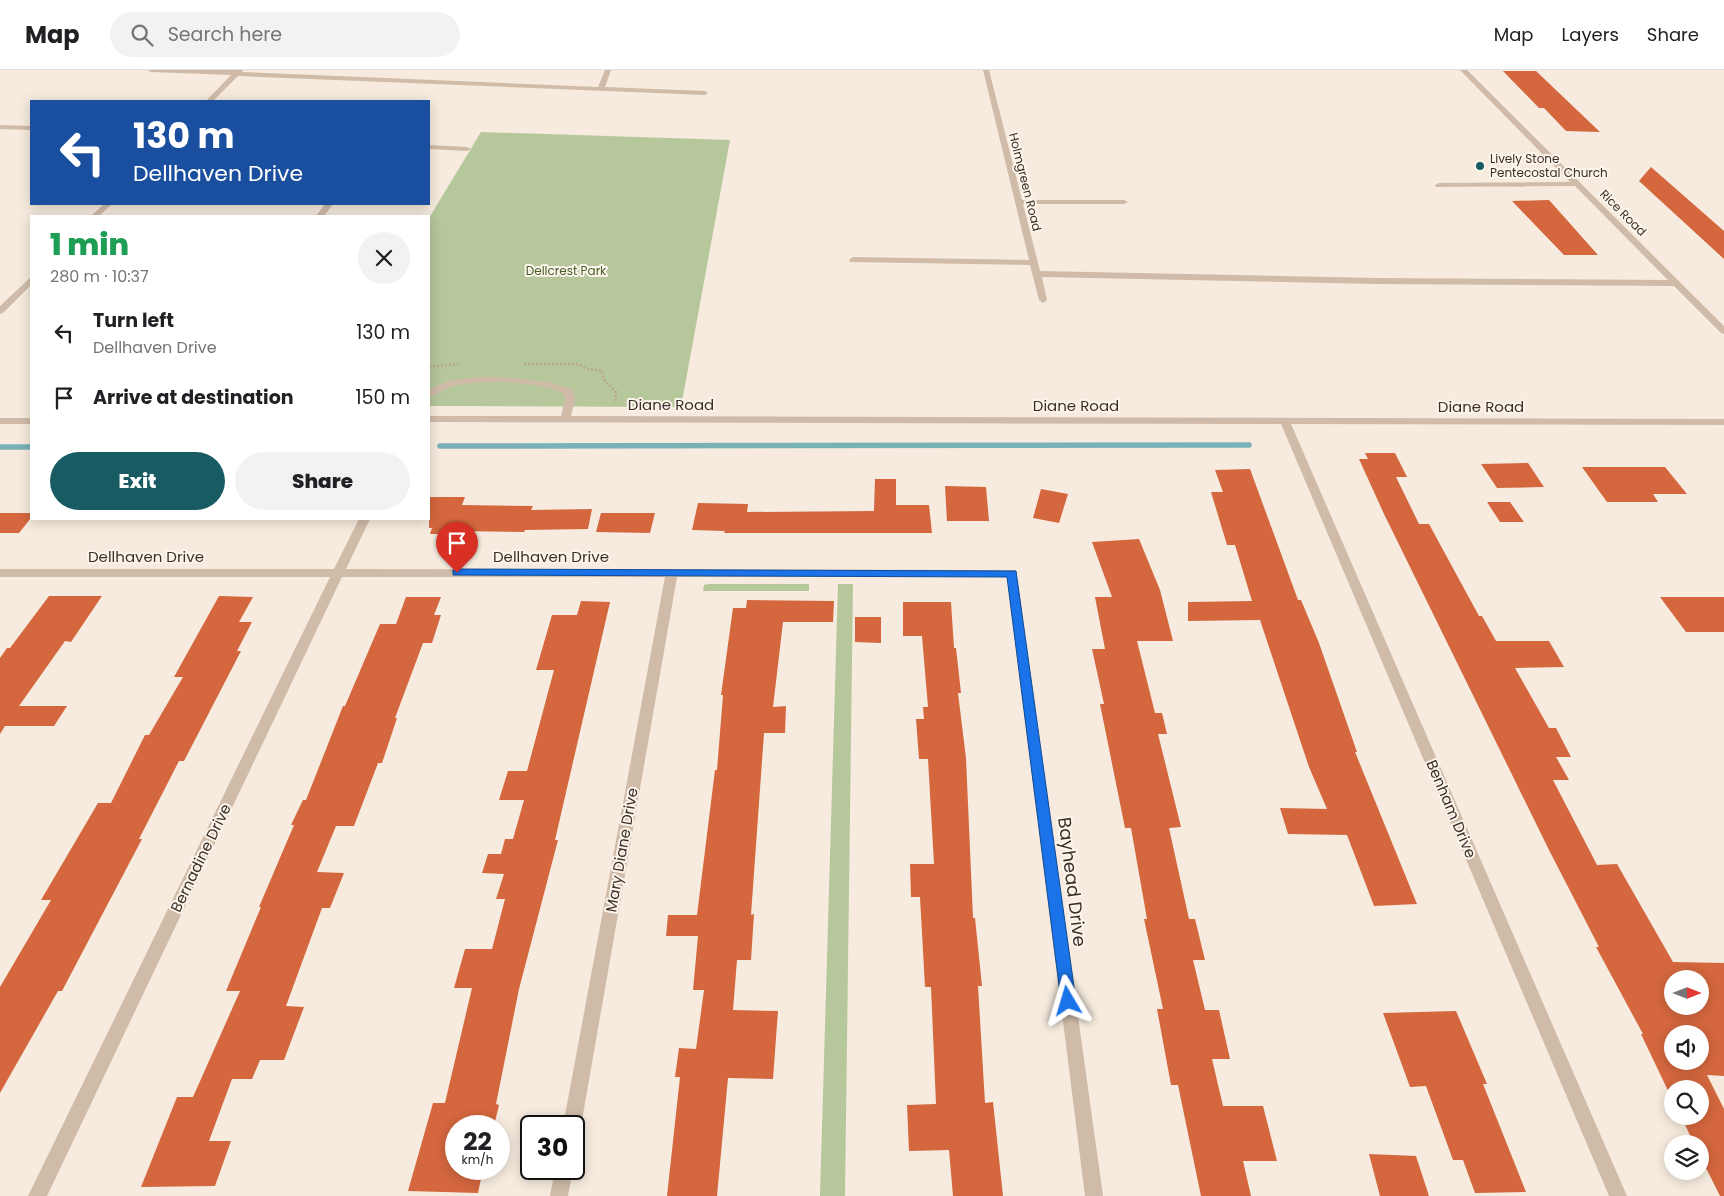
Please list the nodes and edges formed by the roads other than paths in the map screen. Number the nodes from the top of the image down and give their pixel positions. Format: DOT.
graph roads {
  1 [pos="150,70"];
  2 [pos="608,70"];
  3 [pos="986,70"];
  4 [pos="1463,70"];
  5 [pos="238,72"];
  6 [pos="601,88"];
  7 [pos="705,93"];
  8 [pos="210,100"];
  9 [pos="0,127"];
  10 [pos="30,128"];
  11 [pos="430,147"];
  12 [pos="467,149"];
  13 [pos="1578,184"];
  14 [pos="1439,185"];
  15 [pos="1019,202"];
  16 [pos="1124,202"];
  17 [pos="107,205"];
  18 [pos="96,215"];
  19 [pos="853,260"];
  20 [pos="1034,263"];
  21 [pos="1036,274"];
  22 [pos="30,281"];
  23 [pos="1676,283"];
  24 [pos="1043,300"];
  25 [pos="0,311"];
  26 [pos="1724,331"];
  27 [pos="430,393"];
  28 [pos="430,419"];
  29 [pos="565,420"];
  30 [pos="0,421"];
  31 [pos="30,421"];
  32 [pos="1285,421"];
  33 [pos="1724,422"];
  34 [pos="364,520"];
  35 [pos="339,572"];
  36 [pos="672,573"];
  37 [pos="1012,573"];
  38 [pos="0,574"];
  39 [pos="574,1115"];
  40 [pos="562,1180"];
  41 [pos="37,1196"];
  42 [pos="559,1196"];
  43 [pos="1094,1196"];
  44 [pos="1618,1196"];
  1 -- 5 [label="street"];
  2 -- 6 [label="street"];
  3 -- 15 [label="street, Holmgreen Road"];
  4 -- 13 [label="street, Rice Road"];
  5 -- 6 [label="street"];
  5 -- 8 [label="street"];
  6 -- 7 [label="street"];
  9 -- 10 [label="street"];
  11 -- 12 [label="street"];
  13 -- 14 [label="street"];
  13 -- 23 [label="street, Rice Road"];
  15 -- 16 [label="street"];
  15 -- 20 [label="street, Holmgreen Road"];
  17 -- 18 [label="street"];
  19 -- 20 [label="street"];
  20 -- 21 [label="street, Holmgreen Road"];
  21 -- 23 [label="street"];
  21 -- 24 [label="street, Holmgreen Road"];
  22 -- 25 [label="street"];
  23 -- 26 [label="street, Rice Road"];
  27 -- 29 [label="street"];
  28 -- 29 [label="street, Diane Road"];
  29 -- 32 [label="street, Diane Road"];
  30 -- 31 [label="street"];
  32 -- 33 [label="street, Diane Road"];
  32 -- 44 [label="street, Benham Drive"];
  34 -- 35 [label="street, Bernadine Drive"];
  35 -- 36 [label="street, Dellhaven Drive"];
  35 -- 38 [label="street, Dellhaven Drive"];
  35 -- 41 [label="street, Bernadine Drive"];
  36 -- 37 [label="street, Dellhaven Drive"];
  36 -- 39 [label="street, Mary Diane Drive"];
  37 -- 43 [label="street, Bayhead Drive"];
  40 -- 42 [label="street"];
}
